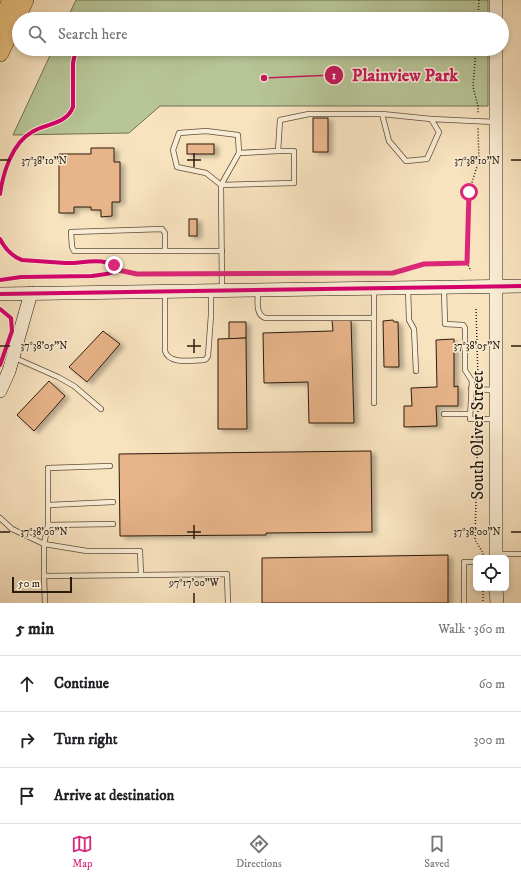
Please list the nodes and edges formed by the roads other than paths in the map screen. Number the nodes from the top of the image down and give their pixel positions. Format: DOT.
graph roads {
  1 [pos="11,0"];
  2 [pos="25,0"];
  3 [pos="496,0"];
  4 [pos="19,12"];
  5 [pos="496,12"];
  6 [pos="0,24"];
  7 [pos="12,28"];
  8 [pos="0,53"];
  9 [pos="496,56"];
  10 [pos="382,114"];
  11 [pos="431,118"];
  12 [pos="496,122"];
  13 [pos="278,151"];
  14 [pos="238,153"];
  15 [pos="221,185"];
  16 [pos="165,251"];
  17 [pos="222,251"];
  18 [pos="521,286"];
  19 [pos="444,287"];
  20 [pos="496,287"];
  21 [pos="408,288"];
  22 [pos="374,289"];
  23 [pos="258,290"];
  24 [pos="165,291"];
  25 [pos="217,291"];
  26 [pos="0,294"];
  27 [pos="31,294"];
  28 [pos="374,318"];
  29 [pos="13,357"];
  30 [pos="416,371"];
  31 [pos="471,389"];
  32 [pos="496,390"];
  33 [pos="0,391"];
  34 [pos="374,403"];
  35 [pos="101,409"];
  36 [pos="444,414"];
  37 [pos="470,414"];
  38 [pos="496,419"];
  39 [pos="110,466"];
  40 [pos="113,502"];
  41 [pos="49,505"];
  42 [pos="0,518"];
  43 [pos="113,524"];
  44 [pos="48,526"];
  45 [pos="44,544"];
  46 [pos="521,554"];
  47 [pos="496,555"];
  48 [pos="508,555"];
  49 [pos="473,562"];
  50 [pos="141,575"];
  51 [pos="44,576"];
  52 [pos="496,591"];
  53 [pos="45,603"];
  54 [pos="228,603"];
  55 [pos="464,603"];
  56 [pos="497,603"];
  1 -- 6 [label="highway"];
  2 -- 4 [label="highway"];
  3 -- 5 [label="street"];
  7 -- 8 [label="highway"];
  9 -- 12 [label="street, South Oliver Street"];
  10 -- 11 [label="lane"];
  10 -- 11 [label="lane"];
  10 -- 13 [label="lane"];
  11 -- 12 [label="lane"];
  12 -- 20 [label="street, South Oliver Street"];
  13 -- 14 [label="lane"];
  13 -- 15 [label="lane"];
  14 -- 15 [label="lane"];
  14 -- 15 [label="lane"];
  15 -- 17 [label="lane"];
  16 -- 16 [label="lane"];
  16 -- 17 [label="lane"];
  17 -- 25 [label="lane"];
  18 -- 20 [label="street"];
  19 -- 20 [label="street"];
  19 -- 21 [label="street"];
  19 -- 31 [label="lane"];
  20 -- 32 [label="street, South Oliver Street"];
  21 -- 22 [label="street"];
  21 -- 30 [label="lane"];
  22 -- 23 [label="street"];
  22 -- 28 [label="lane"];
  23 -- 25 [label="street"];
  23 -- 28 [label="lane"];
  24 -- 25 [label="street"];
  24 -- 25 [label="lane"];
  24 -- 27 [label="street"];
  26 -- 27 [label="street"];
  27 -- 29 [label="street"];
  28 -- 34 [label="lane"];
  29 -- 33 [label="street"];
  29 -- 35 [label="lane"];
  31 -- 32 [label="lane"];
  31 -- 37 [label="lane"];
  32 -- 38 [label="street, South Oliver Street"];
  36 -- 37 [label="lane"];
  37 -- 38 [label="lane"];
  38 -- 47 [label="street, South Oliver Street"];
  39 -- 41 [label="lane"];
  40 -- 41 [label="lane"];
  41 -- 44 [label="lane"];
  42 -- 45 [label="lane"];
  43 -- 44 [label="lane"];
  44 -- 45 [label="lane"];
  45 -- 50 [label="lane"];
  45 -- 51 [label="lane"];
  46 -- 48 [label="lane"];
  49 -- 55 [label="lane"];
  50 -- 51 [label="lane"];
  50 -- 54 [label="lane"];
  51 -- 53 [label="lane"];
  52 -- 56 [label="street"];
}
